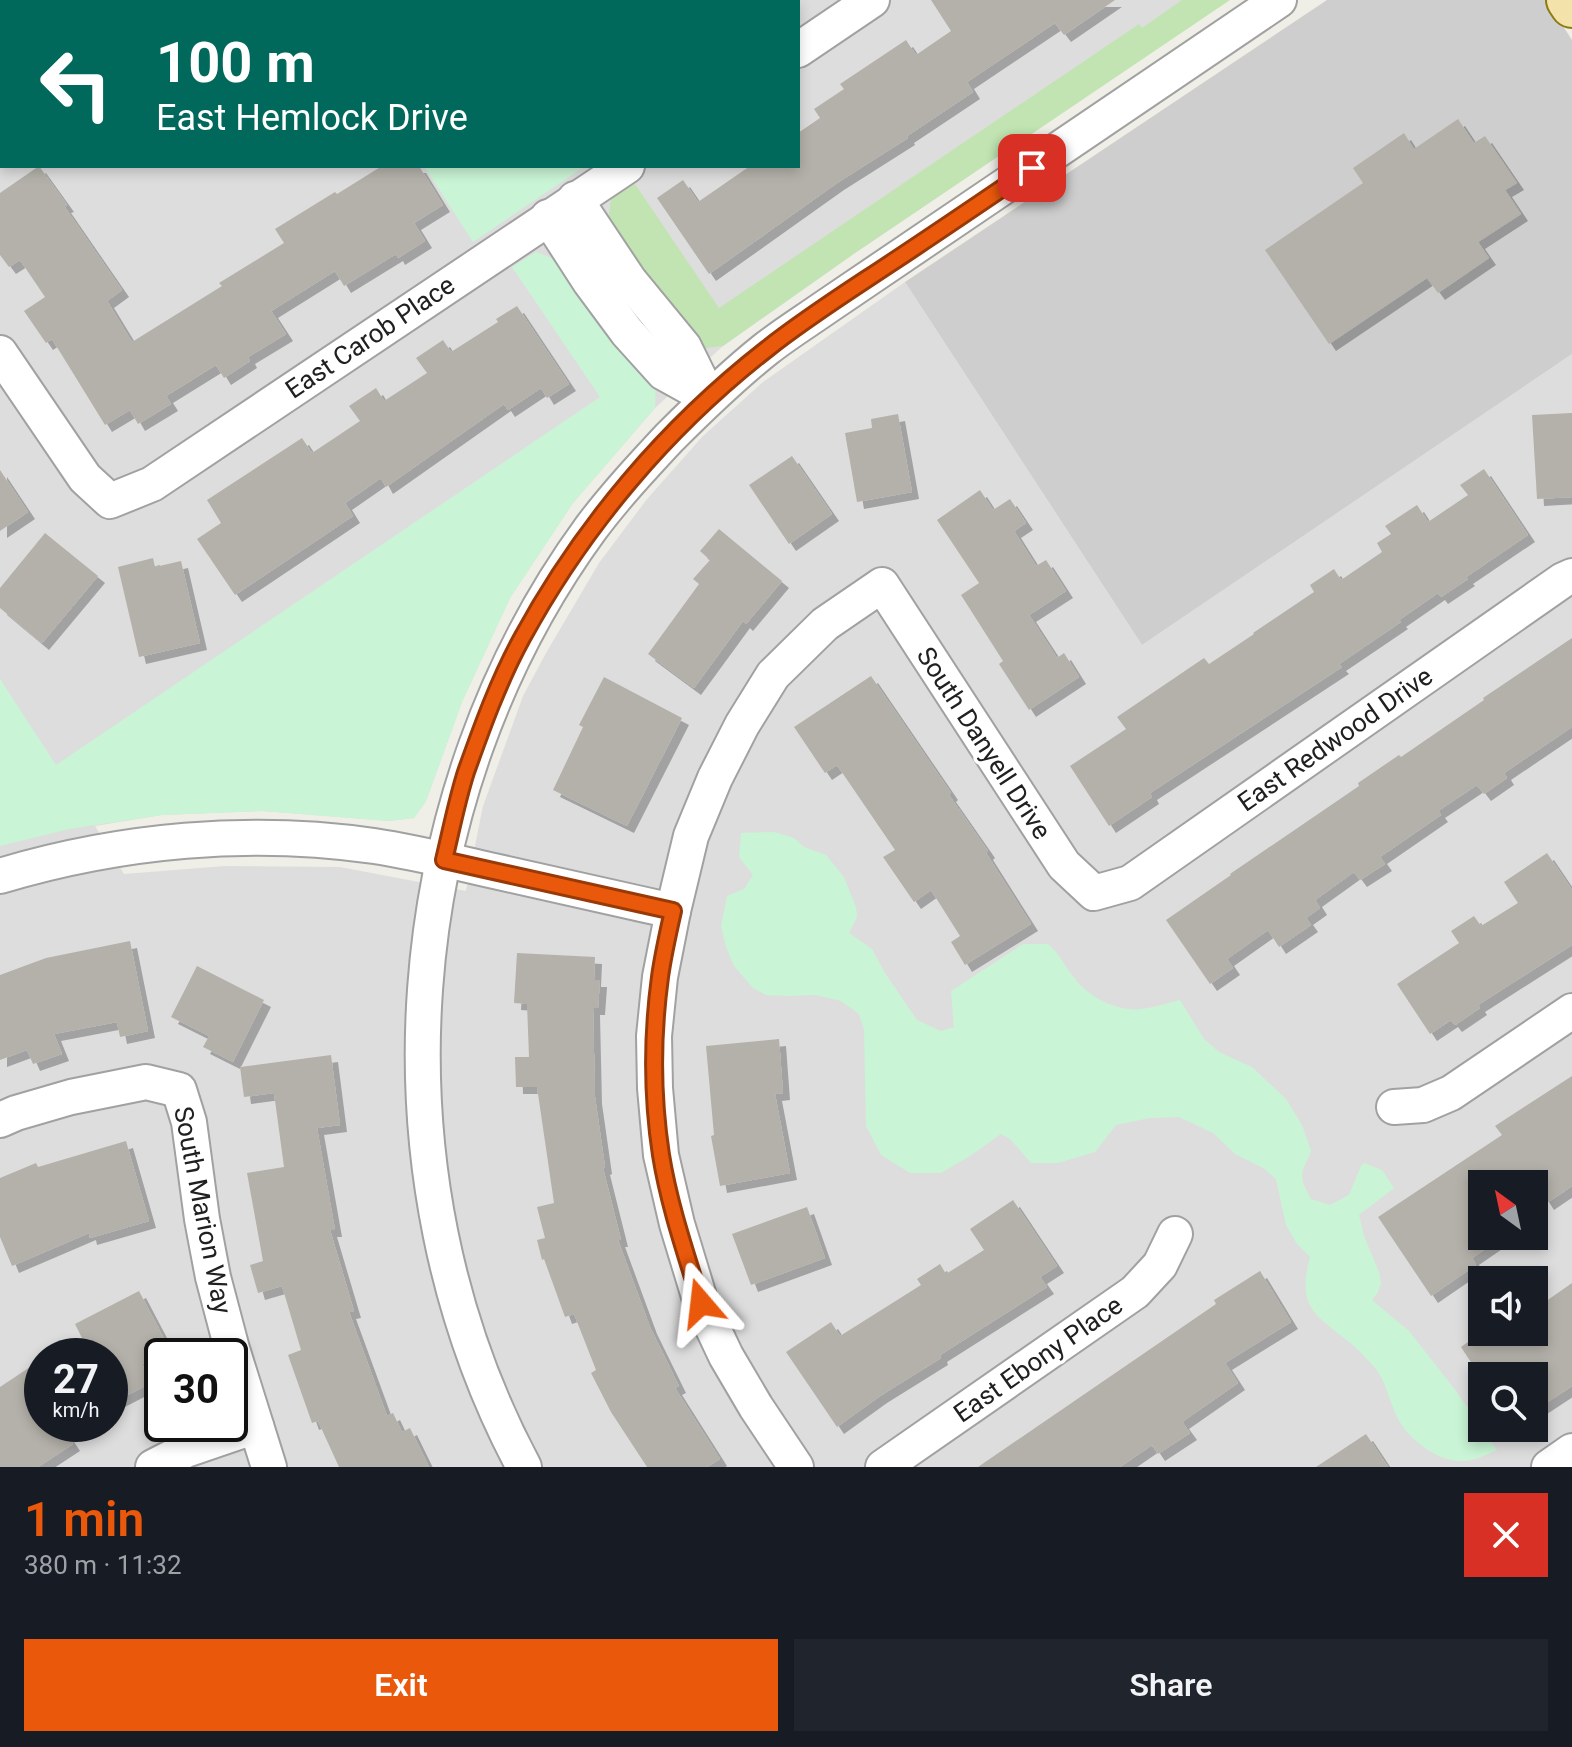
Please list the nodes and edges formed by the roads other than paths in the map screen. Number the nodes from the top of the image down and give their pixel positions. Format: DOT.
graph roads {
  1 [pos="872,0"];
  2 [pos="1279,0"];
  3 [pos="1568,0"];
  4 [pos="1572,6"];
  5 [pos="800,49"];
  6 [pos="624,168"];
  7 [pos="561,208"];
  8 [pos="0,353"];
  9 [pos="709,398"];
  10 [pos="1572,576"];
  11 [pos="444,860"];
  12 [pos="0,876"];
  13 [pos="1094,893"];
  14 [pos="673,911"];
  15 [pos="1572,1011"];
  16 [pos="1394,1107"];
  17 [pos="0,1120"];
  18 [pos="1175,1234"];
  19 [pos="256,1426"];
  20 [pos="1572,1451"];
  21 [pos="153,1467"];
  22 [pos="269,1467"];
  23 [pos="524,1467"];
  24 [pos="796,1467"];
  25 [pos="883,1467"];
  26 [pos="1549,1467"];
  1 -- 5 [label="street"];
  2 -- 9 [label="street"];
  3 -- 4 [label="main road"];
  6 -- 7 [label="street, East Carob Place"];
  7 -- 8 [label="street, East Carob Place"];
  7 -- 9 [label="street"];
  9 -- 11 [label="street"];
  10 -- 13 [label="street, East Redwood Drive"];
  11 -- 12 [label="street"];
  11 -- 14 [label="street"];
  11 -- 23 [label="street"];
  13 -- 14 [label="street, South Danyell Drive"];
  14 -- 24 [label="street"];
  15 -- 16 [label="street"];
  17 -- 19 [label="street, South Marion Way"];
  18 -- 25 [label="street, East Ebony Place"];
  19 -- 21 [label="street"];
  19 -- 22 [label="street, South Marion Way"];
  20 -- 26 [label="street"];
}
